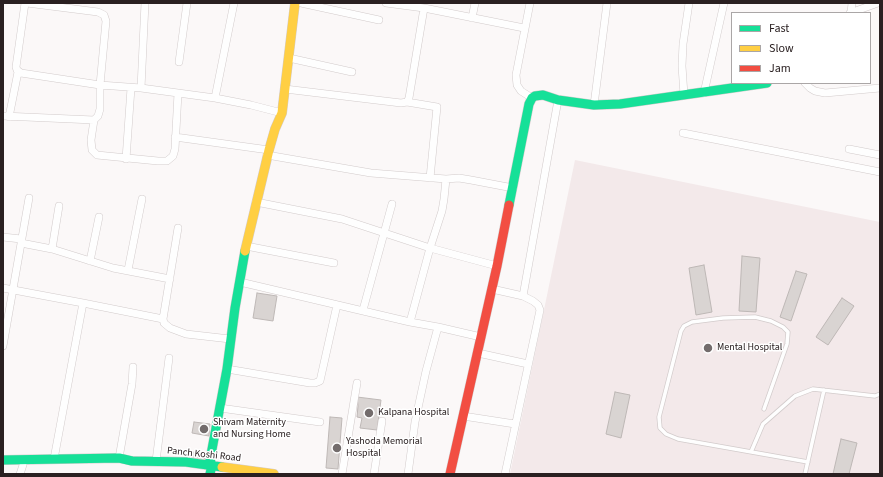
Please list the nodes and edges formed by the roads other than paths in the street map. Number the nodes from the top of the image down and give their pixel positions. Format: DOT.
graph roads {
  1 [pos="26,3"];
  2 [pos="144,3"];
  3 [pos="187,3"];
  4 [pos="234,3"];
  5 [pos="295,3"];
  6 [pos="300,3"];
  7 [pos="386,3"];
  8 [pos="475,3"];
  9 [pos="530,3"];
  10 [pos="607,3"];
  11 [pos="689,3"];
  12 [pos="724,3"];
  13 [pos="878,3"];
  14 [pos="406,4"];
  15 [pos="424,8"];
  16 [pos="854,12"];
  17 [pos="472,18"];
  18 [pos="379,20"];
  19 [pos="524,28"];
  20 [pos="289,58"];
  21 [pos="179,62"];
  22 [pos="18,72"];
  23 [pos="352,72"];
  24 [pos="761,84"];
  25 [pos="806,84"];
  26 [pos="100,86"];
  27 [pos="131,88"];
  28 [pos="141,88"];
  29 [pos="880,88"];
  30 [pos="285,89"];
  31 [pos="704,93"];
  32 [pos="178,94"];
  33 [pos="684,96"];
  34 [pos="215,98"];
  35 [pos="532,98"];
  36 [pos="558,100"];
  37 [pos="407,102"];
  38 [pos="594,105"];
  39 [pos="282,113"];
  40 [pos="6,117"];
  41 [pos="94,120"];
  42 [pos="682,132"];
  43 [pos="175,137"];
  44 [pos="849,149"];
  45 [pos="268,152"];
  46 [pos="880,155"];
  47 [pos="126,159"];
  48 [pos="880,172"];
  49 [pos="430,178"];
  50 [pos="446,179"];
  51 [pos="513,188"];
  52 [pos="29,198"];
  53 [pos="142,199"];
  54 [pos="256,202"];
  55 [pos="392,204"];
  56 [pos="59,206"];
  57 [pos="99,217"];
  58 [pos="178,228"];
  59 [pos="384,233"];
  60 [pos="3,237"];
  61 [pos="21,241"];
  62 [pos="246,246"];
  63 [pos="430,248"];
  64 [pos="52,249"];
  65 [pos="90,261"];
  66 [pos="334,263"];
  67 [pos="497,266"];
  68 [pos="128,270"];
  69 [pos="170,279"];
  70 [pos="240,282"];
  71 [pos="3,288"];
  72 [pos="492,289"];
  73 [pos="13,290"];
  74 [pos="523,296"];
  75 [pos="84,303"];
  76 [pos="338,304"];
  77 [pos="363,310"];
  78 [pos="163,319"];
  79 [pos="410,322"];
  80 [pos="438,327"];
  81 [pos="481,337"];
  82 [pos="230,339"];
  83 [pos="3,346"];
  84 [pos="478,353"];
  85 [pos="169,358"];
  86 [pos="528,364"];
  87 [pos="133,367"];
  88 [pos="227,369"];
  89 [pos="357,382"];
  90 [pos="824,390"];
  91 [pos="880,394"];
  92 [pos="220,408"];
  93 [pos="764,409"];
  94 [pos="463,416"];
  95 [pos="382,421"];
  96 [pos="320,422"];
  97 [pos="515,424"];
  98 [pos="751,452"];
  99 [pos="119,458"];
  100 [pos="54,459"];
  101 [pos="3,460"];
  102 [pos="132,461"];
  103 [pos="156,461"];
  104 [pos="808,462"];
  105 [pos="3,465"];
  106 [pos="23,465"];
  107 [pos="210,466"];
  108 [pos="20,474"];
  109 [pos="204,474"];
  110 [pos="274,474"];
  111 [pos="342,474"];
  112 [pos="374,474"];
  113 [pos="408,474"];
  114 [pos="450,474"];
  115 [pos="505,474"];
  116 [pos="805,474"];
  1 -- 22 [label="street"];
  1 -- 26 [label="street"];
  2 -- 28 [label="street"];
  3 -- 21 [label="street"];
  4 -- 34 [label="street"];
  5 -- 20 [label="street"];
  6 -- 18 [label="street"];
  7 -- 14 [label="street"];
  8 -- 17 [label="street"];
  9 -- 19 [label="street"];
  10 -- 38 [label="street"];
  11 -- 33 [label="street"];
  12 -- 31 [label="street"];
  13 -- 16 [label="street"];
  14 -- 15 [label="street"];
  15 -- 17 [label="street"];
  15 -- 37 [label="street"];
  17 -- 19 [label="street"];
  19 -- 35 [label="street"];
  20 -- 23 [label="street"];
  20 -- 30 [label="street"];
  22 -- 26 [label="street"];
  22 -- 40 [label="street"];
  24 -- 31 [label="street"];
  25 -- 29 [label="street"];
  26 -- 27 [label="street"];
  26 -- 41 [label="street"];
  27 -- 28 [label="street"];
  27 -- 47 [label="street"];
  28 -- 32 [label="street"];
  30 -- 37 [label="street"];
  30 -- 39 [label="street"];
  31 -- 33 [label="street"];
  32 -- 34 [label="street"];
  32 -- 43 [label="street"];
  33 -- 38 [label="street"];
  34 -- 39 [label="street"];
  35 -- 36 [label="street"];
  35 -- 51 [label="street"];
  36 -- 38 [label="street"];
  36 -- 74 [label="street"];
  37 -- 49 [label="street"];
  39 -- 45 [label="street"];
  40 -- 41 [label="street"];
  41 -- 47 [label="street"];
  42 -- 48 [label="street"];
  43 -- 45 [label="street"];
  43 -- 47 [label="street"];
  44 -- 46 [label="street"];
  45 -- 49 [label="street"];
  45 -- 54 [label="street"];
  49 -- 50 [label="street"];
  50 -- 51 [label="street"];
  50 -- 63 [label="street"];
  51 -- 67 [label="street"];
  52 -- 61 [label="street"];
  53 -- 68 [label="street"];
  54 -- 59 [label="street"];
  54 -- 62 [label="street"];
  55 -- 59 [label="street"];
  56 -- 64 [label="street"];
  57 -- 65 [label="street"];
  58 -- 69 [label="street"];
  59 -- 63 [label="street"];
  59 -- 77 [label="street"];
  60 -- 61 [label="street"];
  61 -- 64 [label="street"];
  61 -- 73 [label="street"];
  62 -- 66 [label="street"];
  62 -- 70 [label="street"];
  63 -- 67 [label="street"];
  63 -- 79 [label="street"];
  64 -- 65 [label="street"];
  65 -- 68 [label="street"];
  67 -- 72 [label="street"];
  68 -- 69 [label="street"];
  69 -- 78 [label="street"];
  70 -- 76 [label="street"];
  70 -- 82 [label="street"];
  71 -- 73 [label="street"];
  72 -- 74 [label="street"];
  72 -- 81 [label="street"];
  73 -- 75 [label="street"];
  73 -- 83 [label="street"];
  74 -- 86 [label="street"];
  75 -- 78 [label="street"];
  75 -- 100 [label="street"];
  76 -- 77 [label="street"];
  76 -- 88 [label="street"];
  77 -- 79 [label="street"];
  78 -- 82 [label="street"];
  79 -- 80 [label="street"];
  80 -- 81 [label="street"];
  80 -- 113 [label="street"];
  81 -- 84 [label="street"];
  82 -- 88 [label="street"];
  84 -- 86 [label="street"];
  84 -- 94 [label="street"];
  85 -- 103 [label="street"];
  86 -- 97 [label="street"];
  87 -- 99 [label="street"];
  88 -- 92 [label="street"];
  89 -- 111 [label="street"];
  90 -- 91 [label="lane"];
  90 -- 98 [label="lane"];
  90 -- 104 [label="lane"];
  92 -- 96 [label="street"];
  92 -- 107 [label="street"];
  93 -- 98 [label="lane"];
  94 -- 97 [label="street"];
  94 -- 114 [label="street"];
  95 -- 112 [label="street"];
  97 -- 115 [label="street"];
  98 -- 104 [label="lane"];
  99 -- 100 [label="street, Panch Koshi Road"];
  99 -- 102 [label="street, Panch Koshi Road"];
  100 -- 101 [label="street, Panch Koshi Road"];
  102 -- 103 [label="street, Panch Koshi Road"];
  102 -- 106 [label="street, Panch Koshi Road"];
  103 -- 107 [label="street, Panch Koshi Road"];
  104 -- 116 [label="lane"];
  105 -- 106 [label="street, Panch Koshi Road"];
  106 -- 108 [label="street"];
  107 -- 109 [label="street"];
  107 -- 110 [label="street, Panch Koshi Road"];
}
